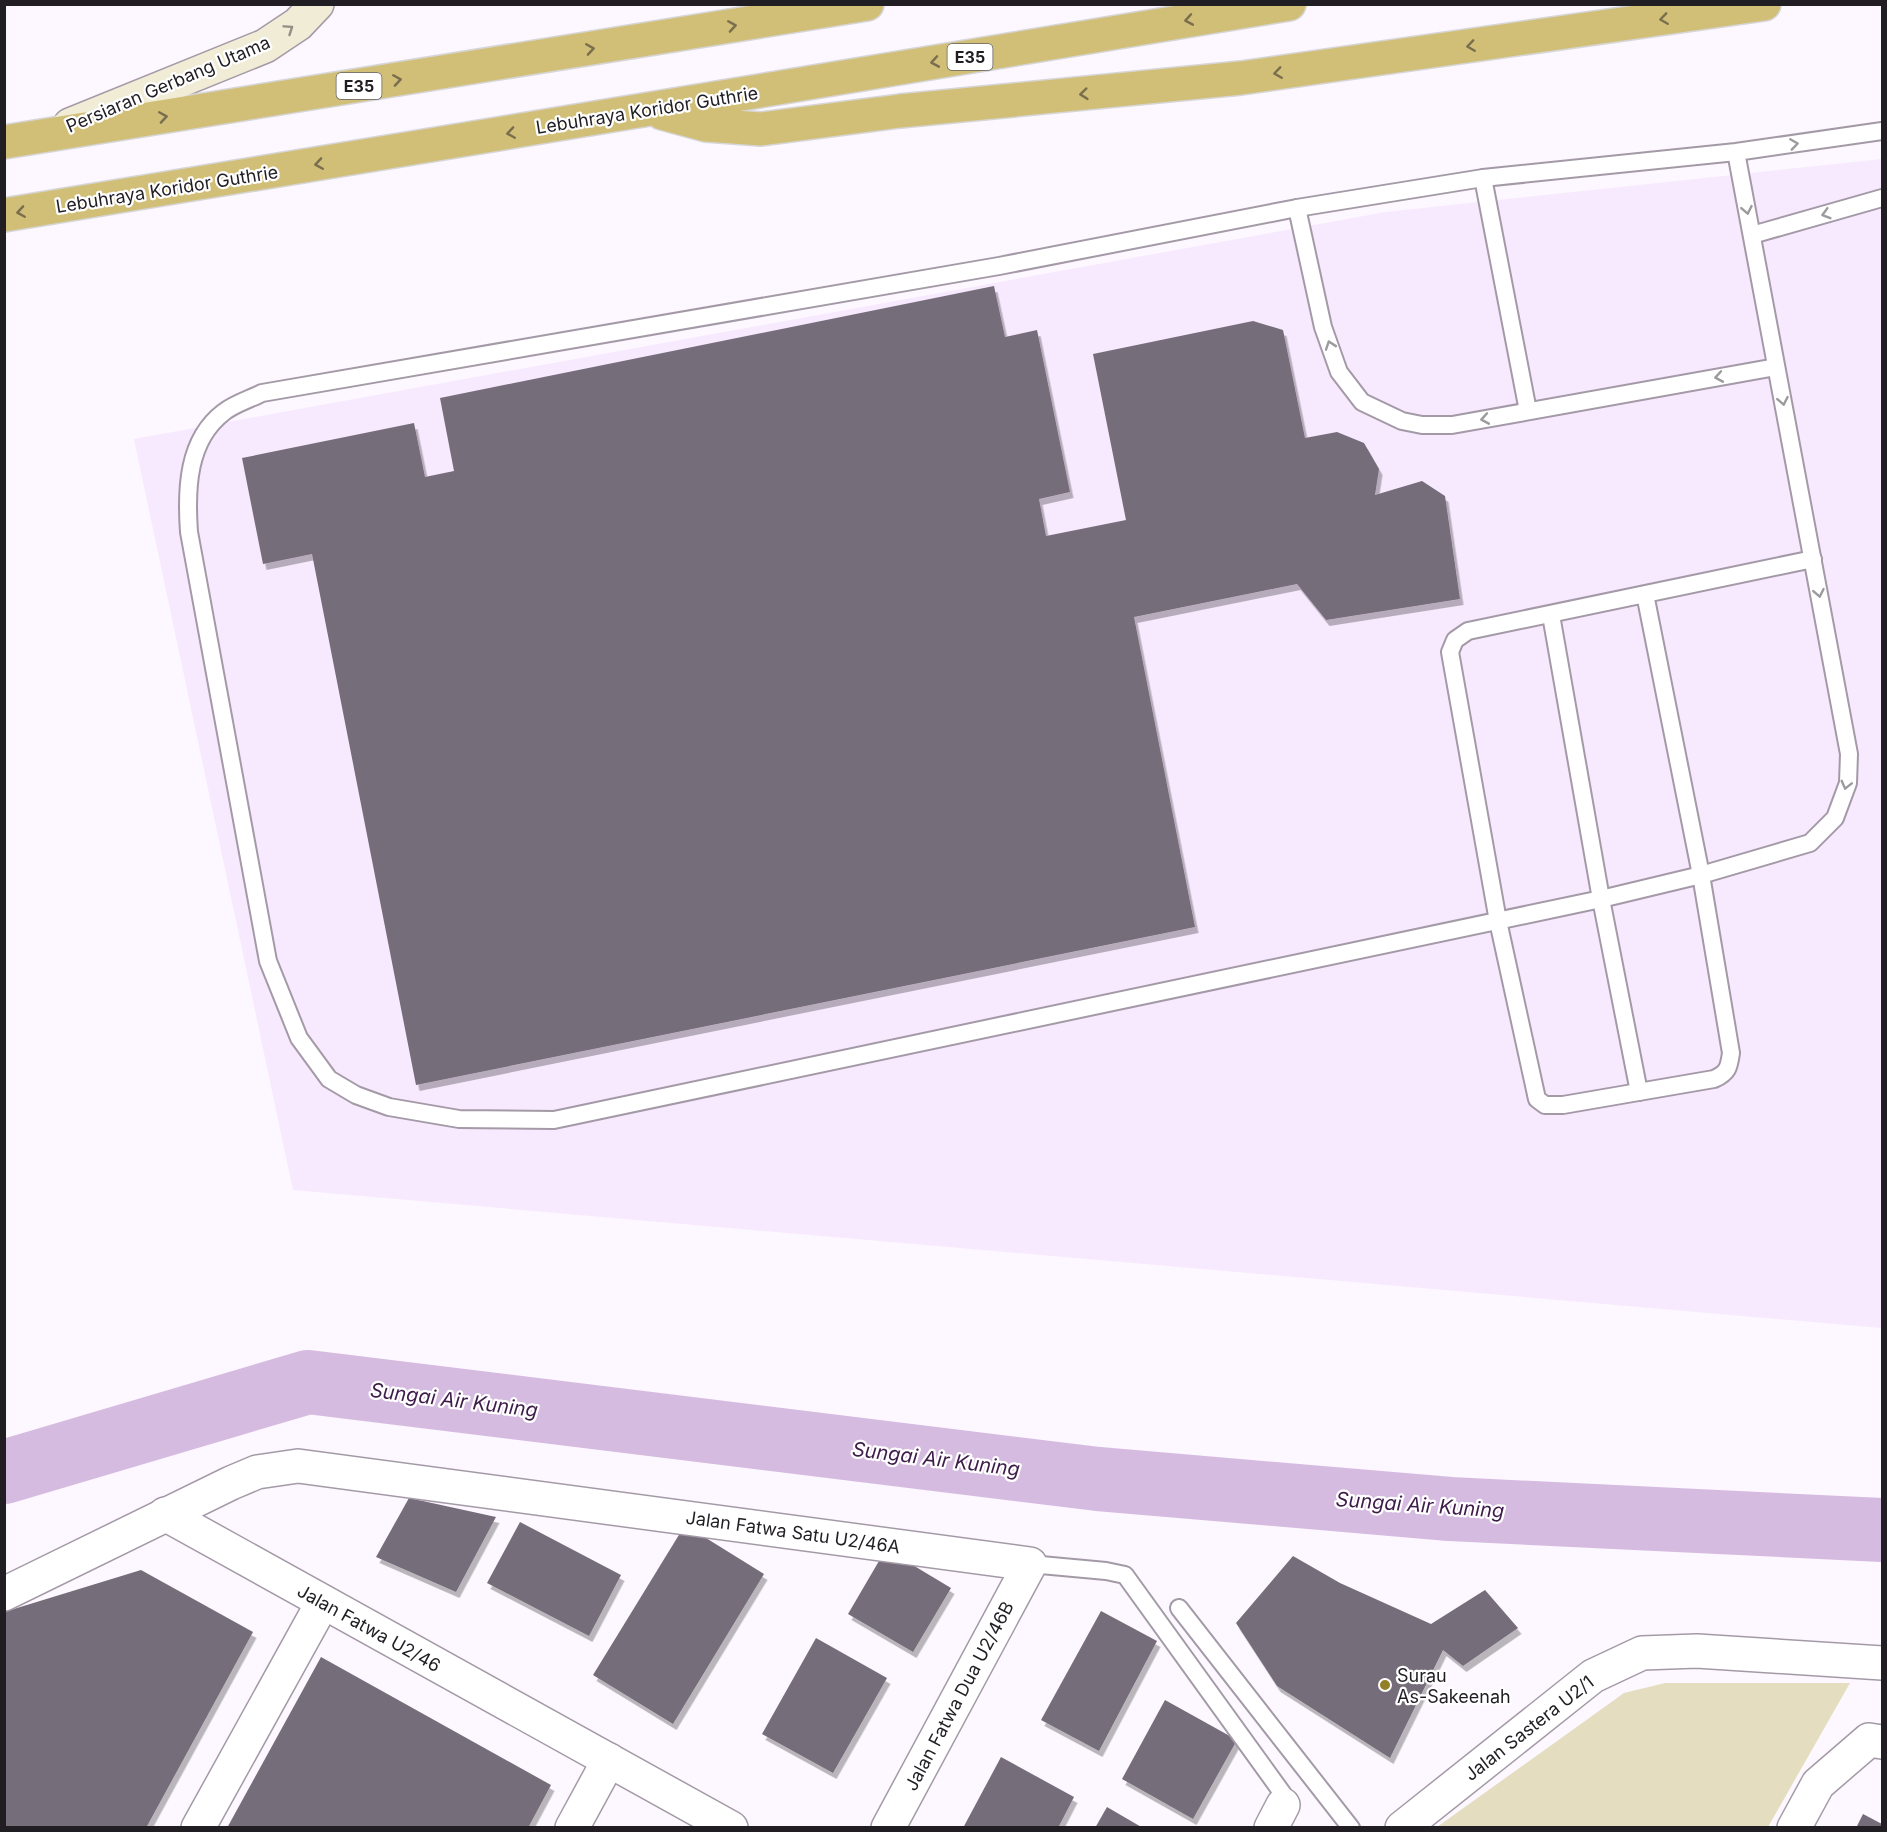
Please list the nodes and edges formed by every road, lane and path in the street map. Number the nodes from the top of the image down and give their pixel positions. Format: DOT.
graph roads {
  1 [pos="317,4"];
  2 [pos="717,4"];
  3 [pos="867,4"];
  4 [pos="1289,4"];
  5 [pos="1764,4"];
  6 [pos="675,35"];
  7 [pos="652,110"];
  8 [pos="1882,131"];
  9 [pos="43,136"];
  10 [pos="4,142"];
  11 [pos="1736,152"];
  12 [pos="1483,178"];
  13 [pos="1882,198"];
  14 [pos="1296,208"];
  15 [pos="4,215"];
  16 [pos="1752,235"];
  17 [pos="1776,367"];
  18 [pos="1528,411"];
  19 [pos="1813,559"];
  20 [pos="1645,594"];
  21 [pos="1551,615"];
  22 [pos="1701,875"];
  23 [pos="1601,899"];
  24 [pos="1498,921"];
  25 [pos="1639,1092"];
  26 [pos="165,1514"];
  27 [pos="1030,1564"];
  28 [pos="4,1594"];
  29 [pos="323,1602"];
  30 [pos="1179,1608"];
  31 [pos="1882,1663"];
  32 [pos="1882,1742"];
  33 [pos="609,1760"];
  34 [pos="1277,1816"];
  35 [pos="198,1827"];
  36 [pos="572,1827"];
  37 [pos="731,1827"];
  38 [pos="888,1827"];
  39 [pos="1351,1827"];
  40 [pos="1402,1827"];
  41 [pos="1794,1827"];
  9 -- 1 [label="main road, Persiaran Gerbang Utama, one-way"];
  2 -- 6 [label="highway"];
  6 -- 3 [label="highway, E35, one-way"];
  4 -- 7 [label="highway, Lebuhraya Koridor Guthrie / E35, one-way"];
  5 -- 7 [label="highway, one-way"];
  9 -- 6 [label="highway, E35, one-way"];
  7 -- 15 [label="highway, Lebuhraya Koridor Guthrie / E35, one-way"];
  11 -- 8 [label="lane, one-way"];
  9 -- 10 [label="highway, E35"];
  11 -- 12 [label="lane"];
  11 -- 16 [label="lane, one-way"];
  12 -- 14 [label="lane"];
  12 -- 18 [label="lane"];
  13 -- 16 [label="lane, one-way"];
  18 -- 14 [label="lane, one-way"];
  14 -- 24 [label="lane"];
  16 -- 17 [label="lane"];
  17 -- 18 [label="lane, one-way"];
  17 -- 19 [label="lane, one-way"];
  19 -- 20 [label="lane"];
  19 -- 22 [label="lane, one-way"];
  20 -- 21 [label="lane"];
  20 -- 22 [label="lane"];
  21 -- 23 [label="lane"];
  21 -- 24 [label="lane"];
  22 -- 23 [label="lane"];
  22 -- 25 [label="lane"];
  23 -- 24 [label="lane"];
  23 -- 25 [label="lane"];
  24 -- 25 [label="lane"];
  26 -- 27 [label="street, Jalan Fatwa Satu U2/46A"];
  26 -- 28 [label="street"];
  26 -- 29 [label="street, Jalan Fatwa U2/46"];
  27 -- 34 [label="lane, Jalan Fatwa Satu U2/46A"];
  27 -- 38 [label="street, Jalan Fatwa Dua U2/46B"];
  29 -- 33 [label="street, Jalan Fatwa U2/46"];
  29 -- 35 [label="street"];
  30 -- 39 [label="lane"];
  31 -- 40 [label="street, Jalan Sastera U2/1"];
  32 -- 41 [label="street"];
  33 -- 36 [label="street"];
  33 -- 37 [label="street, Jalan Fatwa U2/46"];
}
